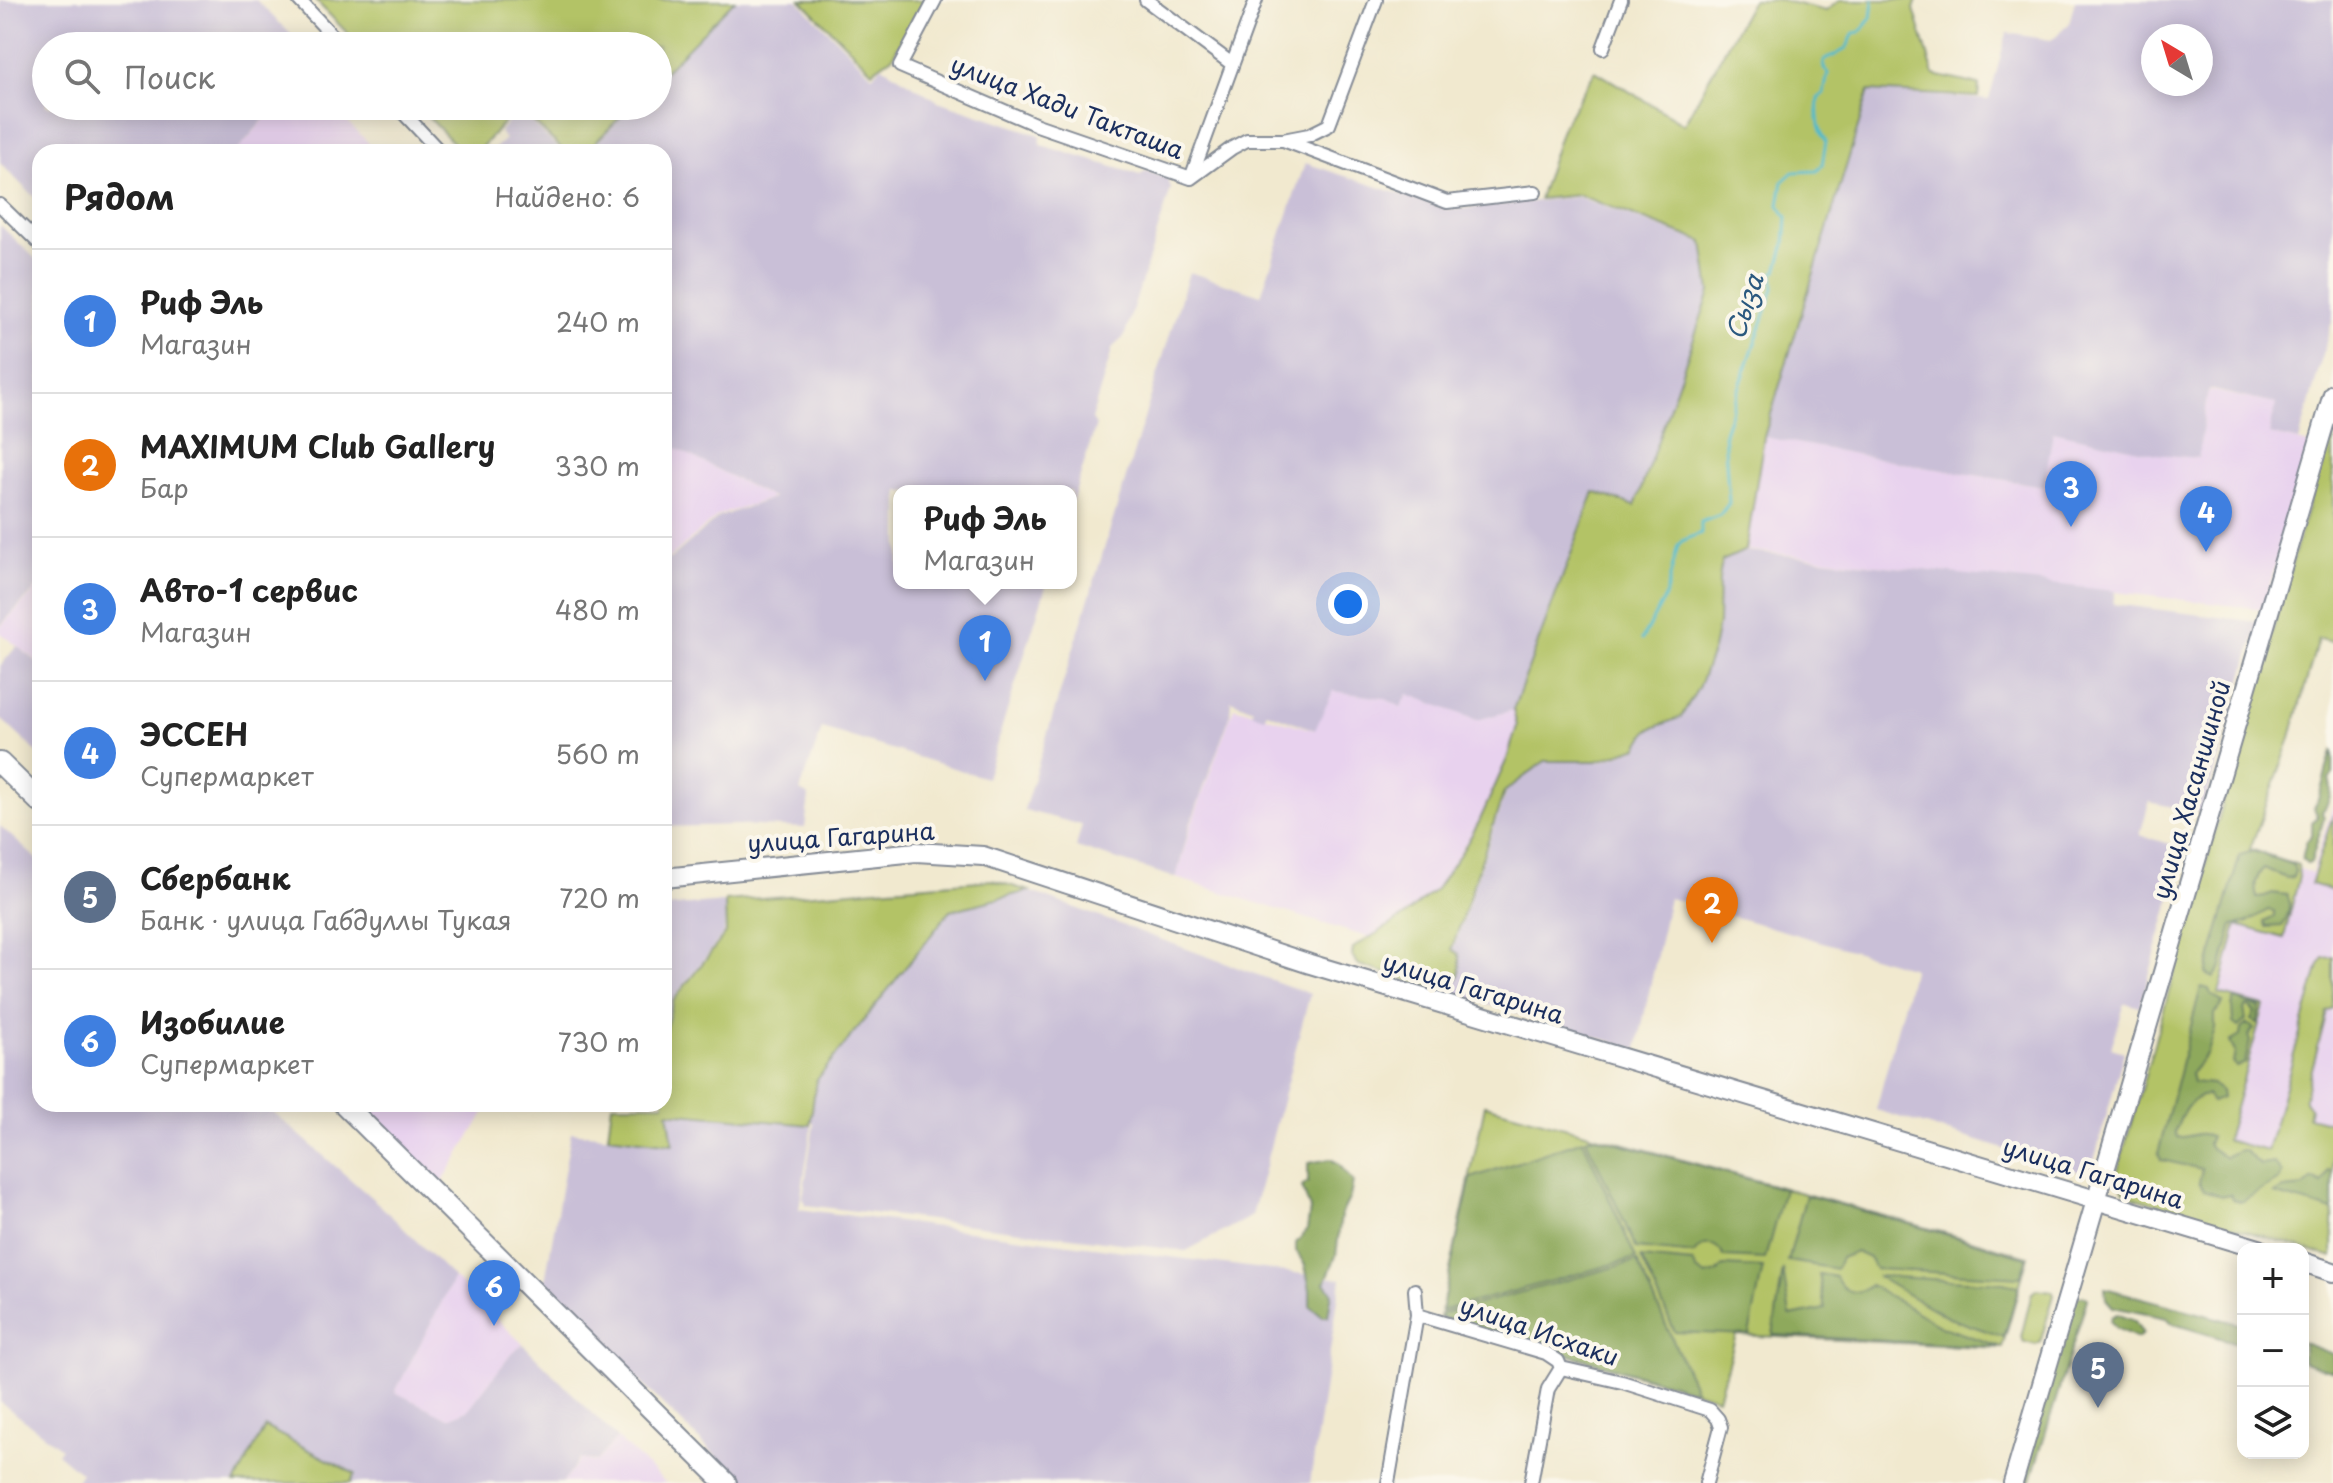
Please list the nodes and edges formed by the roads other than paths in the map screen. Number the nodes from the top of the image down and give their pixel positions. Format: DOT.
graph roads {
  1 [pos="299,0"];
  2 [pos="935,0"];
  3 [pos="1146,0"];
  4 [pos="1256,0"];
  5 [pos="1376,0"];
  6 [pos="1621,0"];
  7 [pos="329,32"];
  8 [pos="1603,48"];
  9 [pos="1232,64"];
  10 [pos="410,120"];
  11 [pos="1283,140"];
  12 [pos="433,144"];
  13 [pos="1191,178"];
  14 [pos="1535,192"];
  15 [pos="0,205"];
  16 [pos="32,236"];
  17 [pos="2333,394"];
  18 [pos="0,763"];
  19 [pos="32,794"];
  20 [pos="672,877"];
  21 [pos="352,1112"];
  22 [pos="2097,1200"];
  23 [pos="2239,1243"];
  24 [pos="2309,1264"];
  25 [pos="2333,1272"];
  26 [pos="1415,1290"];
  27 [pos="1417,1315"];
  28 [pos="1561,1368"];
  29 [pos="726,1483"];
  30 [pos="1388,1483"];
  31 [pos="1531,1483"];
  32 [pos="1706,1483"];
  33 [pos="2013,1483"];
  1 -- 7 [label="street"];
  2 -- 13 [label="street, улица Хади Такташа"];
  3 -- 9 [label="street"];
  4 -- 9 [label="street"];
  5 -- 11 [label="street, улица Хади Такташа"];
  6 -- 8 [label="street"];
  9 -- 13 [label="street"];
  10 -- 12 [label="street"];
  11 -- 13 [label="street, улица Хади Такташа"];
  11 -- 14 [label="street"];
  15 -- 16 [label="street"];
  17 -- 22 [label="street, улица Хасаншиной"];
  18 -- 19 [label="main road"];
  20 -- 22 [label="street, улица Гагарина"];
  21 -- 29 [label="main road"];
  22 -- 23 [label="street, улица Гагарина"];
  22 -- 33 [label="street, улица Хасаншиной"];
  24 -- 25 [label="street"];
  26 -- 27 [label="street"];
  27 -- 28 [label="street, улица Исхаки"];
  27 -- 30 [label="street"];
  28 -- 31 [label="street"];
  28 -- 32 [label="street, улица Исхаки"];
}
